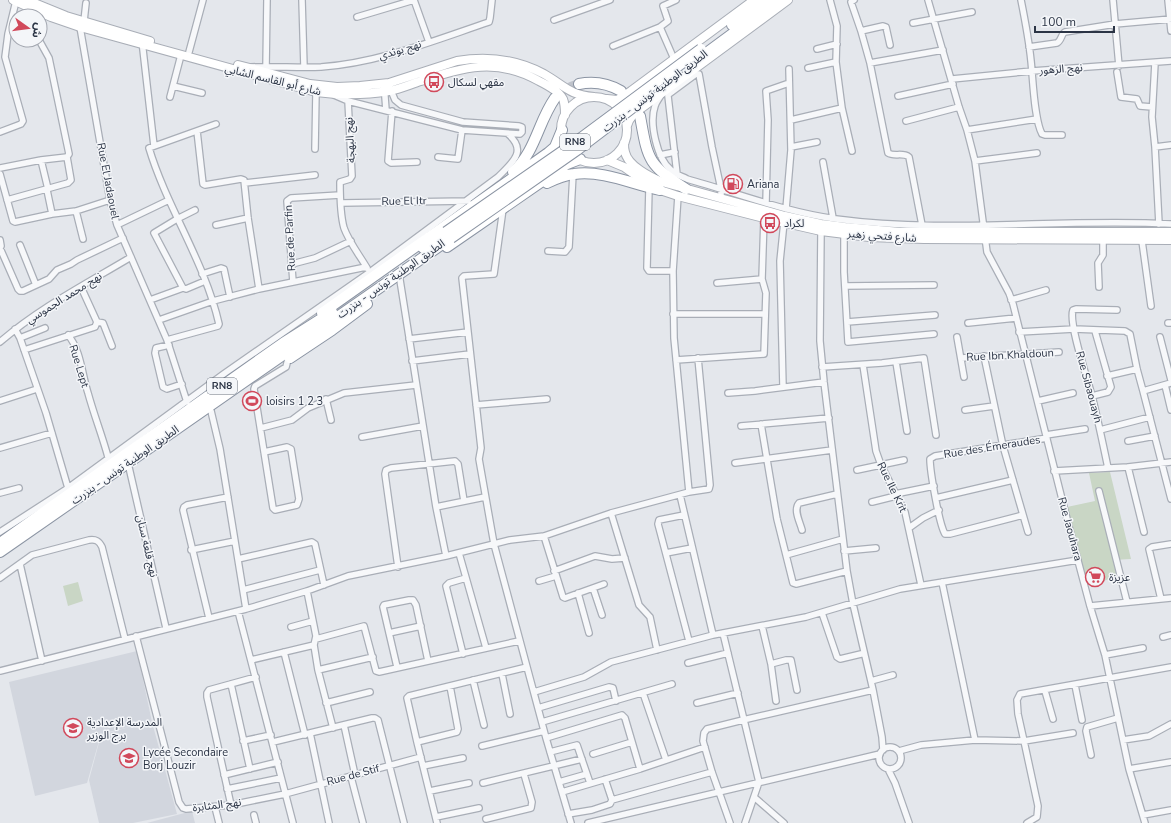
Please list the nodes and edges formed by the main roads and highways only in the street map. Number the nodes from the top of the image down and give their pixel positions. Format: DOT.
graph roads {
  1 [pos="766,0"];
  2 [pos="778,0"];
  3 [pos="703,51"];
  4 [pos="579,84"];
  5 [pos="621,91"];
  6 [pos="555,98"];
  7 [pos="640,116"];
  8 [pos="562,130"];
  9 [pos="580,159"];
  10 [pos="686,189"];
  11 [pos="495,190"];
  12 [pos="660,190"];
  13 [pos="512,202"];
  14 [pos="449,235"];
  15 [pos="283,343"];
  16 [pos="147,450"];
  17 [pos="22,536"];
  18 [pos="0,543"];
  19 [pos="0,552"];
  20 [pos="0,556"];
  1 -- 3 [label="highway, الطريق الوطنية تونس - بنزرت / RN8"];
  2 -- 3 [label="highway, الطريق الوطنية تونس - بنزرت / RN8"];
  3 -- 14 [label="highway, الطريق الوطنية تونس - بنزرت / RN8, bridge"];
  4 -- 5 [label="highway"];
  6 -- 11 [label="highway, RN8"];
  7 -- 10 [label="highway"];
  8 -- 11 [label="highway, RN8"];
  9 -- 13 [label="highway"];
  11 -- 15 [label="highway, RN8"];
  12 -- 13 [label="highway"];
  13 -- 16 [label="highway, RN8"];
  14 -- 15 [label="highway, الطريق الوطنية تونس - بنزرت / RN8"];
  14 -- 16 [label="highway, الطريق الوطنية تونس - بنزرت / RN8"];
  15 -- 18 [label="highway, الطريق الوطنية تونس - بنزرت / RN8"];
  16 -- 17 [label="highway, الطريق الوطنية تونس - بنزرت / RN8"];
  17 -- 19 [label="highway, الطريق الوطنية تونس - بنزرت / RN8"];
  17 -- 20 [label="highway, RN8"];
}
